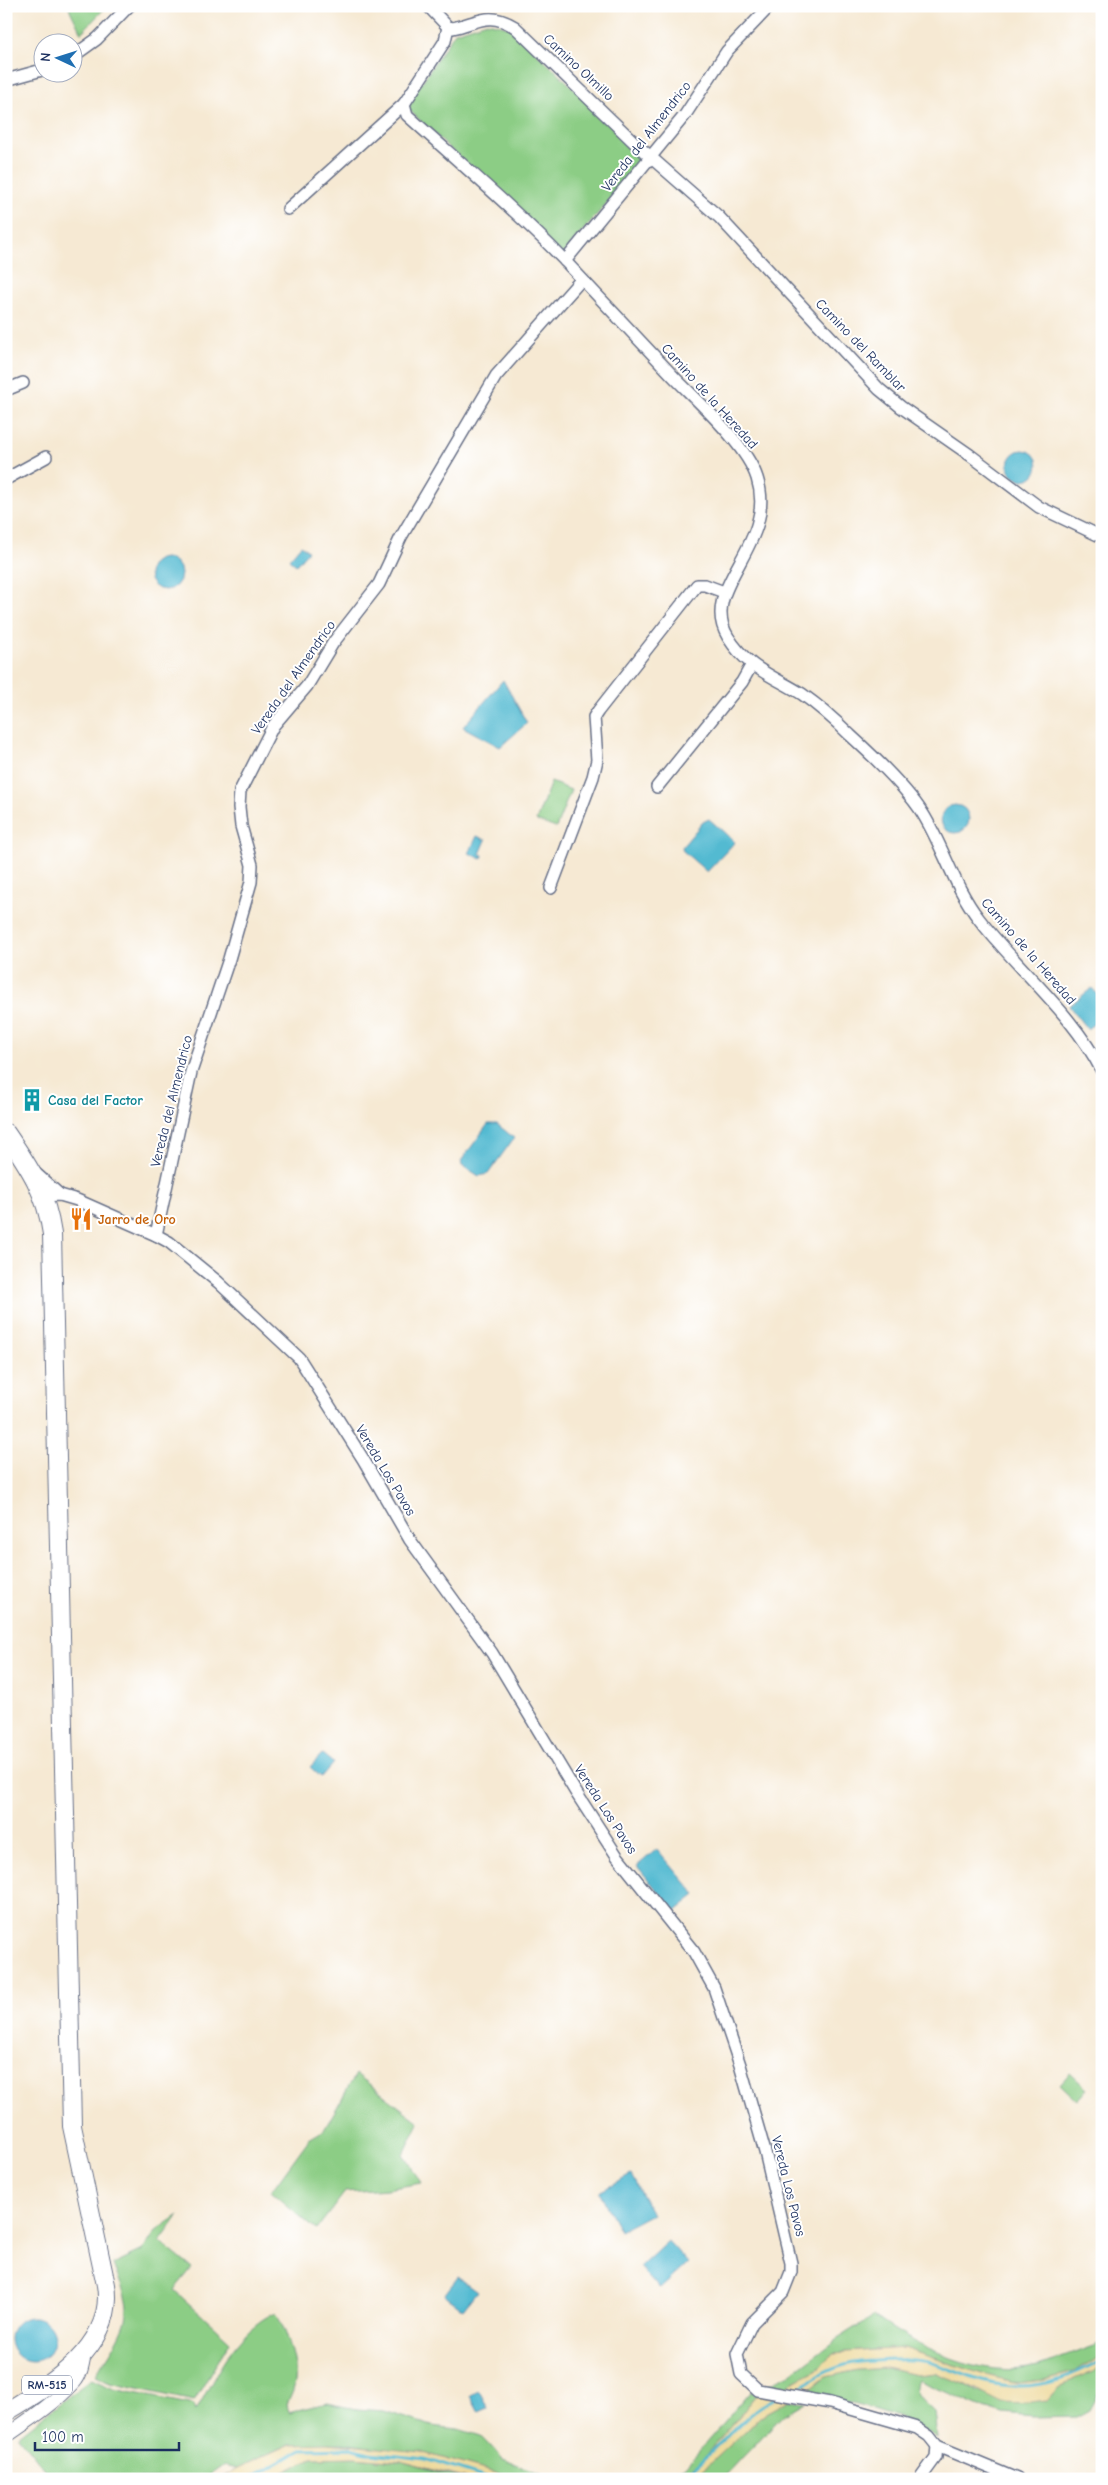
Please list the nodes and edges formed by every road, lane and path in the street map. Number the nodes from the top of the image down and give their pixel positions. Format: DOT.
graph roads {
  1 [pos="129,6"];
  2 [pos="428,6"];
  3 [pos="770,6"];
  4 [pos="448,26"];
  5 [pos="82,50"];
  6 [pos="32,73"];
  7 [pos="6,80"];
  8 [pos="404,104"];
  9 [pos="651,157"];
  10 [pos="288,209"];
  11 [pos="565,261"];
  12 [pos="581,280"];
  13 [pos="23,383"];
  14 [pos="6,390"];
  15 [pos="46,457"];
  16 [pos="6,480"];
  17 [pos="1102,537"];
  18 [pos="724,592"];
  19 [pos="751,666"];
  20 [pos="657,787"];
  21 [pos="551,888"];
  22 [pos="1102,1071"];
  23 [pos="6,1133"];
  24 [pos="52,1195"];
  25 [pos="156,1234"];
  26 [pos="84,2353"];
  27 [pos="6,2412"];
  28 [pos="6,2436"];
  29 [pos="937,2446"];
  30 [pos="920,2479"];
  31 [pos="1017,2479"];
  1 -- 5 [label="street"];
  2 -- 4 [label="street"];
  3 -- 9 [label="street, Vereda del Almendrico"];
  4 -- 8 [label="street"];
  4 -- 9 [label="street, Camino Olmillo"];
  6 -- 7 [label="street"];
  8 -- 10 [label="street"];
  8 -- 11 [label="street, Camino de la Heredad"];
  9 -- 11 [label="street, Vereda del Almendrico"];
  9 -- 17 [label="street, Camino del Ramblar"];
  11 -- 12 [label="street, Camino de la Heredad"];
  12 -- 18 [label="street, Camino de la Heredad"];
  12 -- 25 [label="street, Vereda del Almendrico"];
  13 -- 14 [label="street"];
  15 -- 16 [label="street"];
  18 -- 19 [label="street, Camino de la Heredad"];
  18 -- 21 [label="street"];
  19 -- 20 [label="street"];
  19 -- 22 [label="street, Camino de la Heredad"];
  23 -- 24 [label="main road"];
  24 -- 25 [label="street, Vereda Los Pavos"];
  24 -- 26 [label="main road"];
  25 -- 29 [label="street, Vereda Los Pavos"];
  26 -- 27 [label="main road, RM-515"];
  26 -- 28 [label="street"];
  29 -- 30 [label="street"];
  29 -- 31 [label="street"];
}
